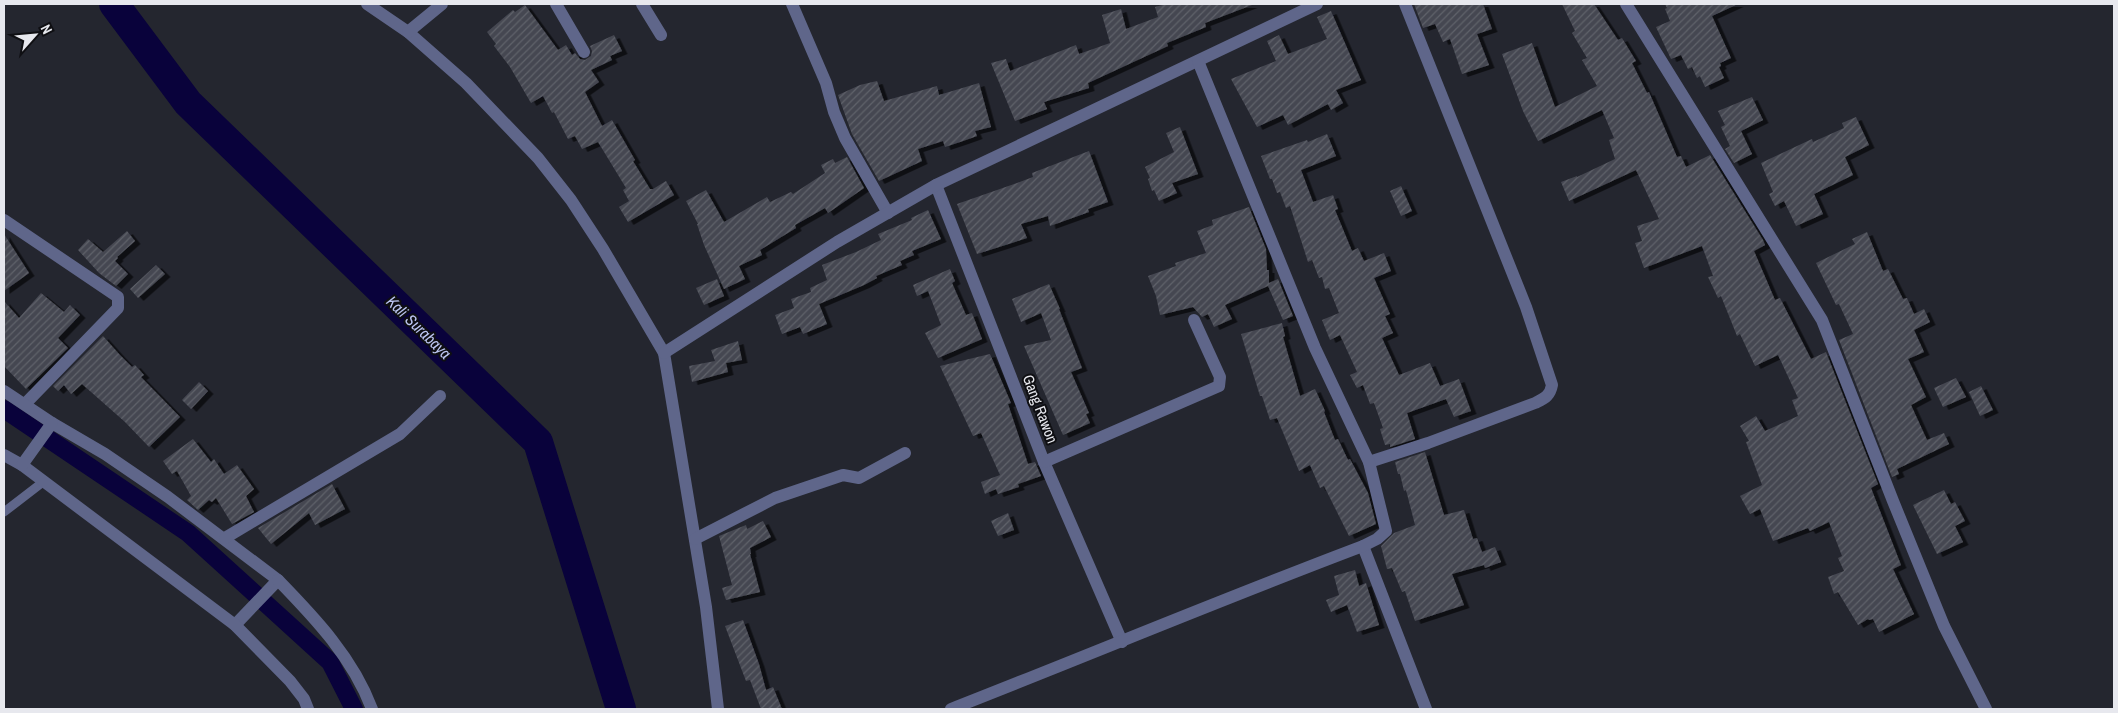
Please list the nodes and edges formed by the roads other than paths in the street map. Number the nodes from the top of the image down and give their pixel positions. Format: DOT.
graph roads {
  1 [pos="367,4"];
  2 [pos="442,4"];
  3 [pos="556,4"];
  4 [pos="642,4"];
  5 [pos="792,4"];
  6 [pos="1316,4"];
  7 [pos="1405,4"];
  8 [pos="1626,4"];
  9 [pos="408,32"];
  10 [pos="661,34"];
  11 [pos="584,52"];
  12 [pos="1198,62"];
  13 [pos="936,185"];
  14 [pos="888,213"];
  15 [pos="4,220"];
  16 [pos="1194,320"];
  17 [pos="664,353"];
  18 [pos="4,391"];
  19 [pos="440,396"];
  20 [pos="25,404"];
  21 [pos="50,427"];
  22 [pos="905,453"];
  23 [pos="4,455"];
  24 [pos="1044,462"];
  25 [pos="1369,462"];
  26 [pos="22,465"];
  27 [pos="43,482"];
  28 [pos="4,512"];
  29 [pos="225,538"];
  30 [pos="695,539"];
  31 [pos="1363,546"];
  32 [pos="278,580"];
  33 [pos="239,622"];
  34 [pos="1122,642"];
  35 [pos="308,709"];
  36 [pos="372,709"];
  37 [pos="718,709"];
  38 [pos="951,709"];
  39 [pos="1426,709"];
  40 [pos="1986,709"];
  1 -- 9 [label="street"];
  2 -- 9 [label="street"];
  3 -- 11 [label="street"];
  4 -- 10 [label="street"];
  5 -- 14 [label="street"];
  6 -- 12 [label="street"];
  7 -- 25 [label="street"];
  8 -- 40 [label="street"];
  9 -- 17 [label="street"];
  12 -- 13 [label="street"];
  12 -- 25 [label="street"];
  13 -- 14 [label="street"];
  13 -- 24 [label="street, Gang Rawon"];
  14 -- 17 [label="street"];
  15 -- 20 [label="street"];
  16 -- 24 [label="street"];
  17 -- 30 [label="street"];
  18 -- 20 [label="street"];
  19 -- 29 [label="street"];
  20 -- 21 [label="street"];
  21 -- 26 [label="street"];
  21 -- 29 [label="street"];
  22 -- 30 [label="street"];
  23 -- 26 [label="street"];
  24 -- 34 [label="street, Gang Rawon"];
  25 -- 31 [label="street"];
  26 -- 27 [label="street"];
  27 -- 28 [label="lane"];
  27 -- 33 [label="street"];
  29 -- 32 [label="street"];
  30 -- 37 [label="street"];
  31 -- 34 [label="street"];
  31 -- 39 [label="street"];
  32 -- 33 [label="street"];
  32 -- 36 [label="street"];
  33 -- 35 [label="street"];
  34 -- 38 [label="street"];
}
